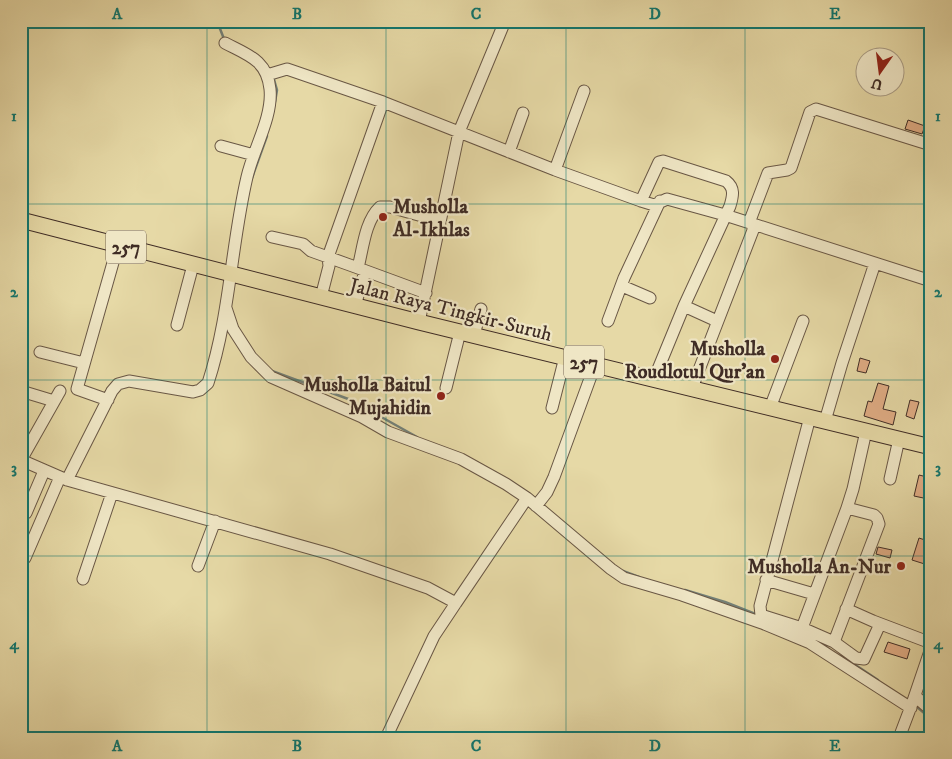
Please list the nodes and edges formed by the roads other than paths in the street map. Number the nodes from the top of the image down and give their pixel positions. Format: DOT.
graph roads {
  1 [pos="505,21"];
  2 [pos="225,43"];
  3 [pos="267,75"];
  4 [pos="584,91"];
  5 [pos="383,102"];
  6 [pos="523,113"];
  7 [pos="459,132"];
  8 [pos="931,145"];
  9 [pos="221,146"];
  10 [pos="509,152"];
  11 [pos="254,154"];
  12 [pos="554,170"];
  13 [pos="641,201"];
  14 [pos="660,201"];
  15 [pos="725,215"];
  16 [pos="21,220"];
  17 [pos="440,221"];
  18 [pos="752,224"];
  19 [pos="272,237"];
  20 [pos="118,245"];
  21 [pos="328,257"];
  22 [pos="875,264"];
  23 [pos="193,265"];
  24 [pos="362,269"];
  25 [pos="233,275"];
  26 [pos="931,281"];
  27 [pos="622,286"];
  28 [pos="426,293"];
  29 [pos="321,297"];
  30 [pos="650,298"];
  31 [pos="355,306"];
  32 [pos="684,306"];
  33 [pos="226,308"];
  34 [pos="481,310"];
  35 [pos="803,320"];
  36 [pos="717,321"];
  37 [pos="419,322"];
  38 [pos="608,322"];
  39 [pos="178,324"];
  40 [pos="467,333"];
  41 [pos="40,352"];
  42 [pos="565,357"];
  43 [pos="84,364"];
  44 [pos="595,365"];
  45 [pos="654,379"];
  46 [pos="446,388"];
  47 [pos="692,388"];
  48 [pos="21,391"];
  49 [pos="108,400"];
  50 [pos="552,408"];
  51 [pos="770,408"];
  52 [pos="818,419"];
  53 [pos="866,431"];
  54 [pos="899,439"];
  55 [pos="931,447"];
  56 [pos="21,460"];
  57 [pos="44,471"];
  58 [pos="64,479"];
  59 [pos="890,479"];
  60 [pos="112,493"];
  61 [pos="527,498"];
  62 [pos="539,503"];
  63 [pos="847,508"];
  64 [pos="24,512"];
  65 [pos="41,519"];
  66 [pos="215,521"];
  67 [pos="21,560"];
  68 [pos="198,566"];
  69 [pos="83,579"];
  70 [pos="766,580"];
  71 [pos="814,594"];
  72 [pos="456,603"];
  73 [pos="846,609"];
  74 [pos="880,624"];
  75 [pos="802,628"];
  76 [pos="812,639"];
  77 [pos="834,642"];
  78 [pos="931,643"];
  79 [pos="931,648"];
  80 [pos="913,702"];
  81 [pos="931,710"];
  82 [pos="386,738"];
  83 [pos="899,738"];
  1 -- 7 [label="street"];
  2 -- 3 [label="street"];
  3 -- 5 [label="street"];
  3 -- 11 [label="street"];
  4 -- 12 [label="street"];
  5 -- 7 [label="street"];
  5 -- 21 [label="street"];
  6 -- 10 [label="street"];
  7 -- 10 [label="street"];
  7 -- 17 [label="street"];
  8 -- 18 [label="street"];
  9 -- 11 [label="street"];
  10 -- 12 [label="street"];
  11 -- 25 [label="street"];
  12 -- 13 [label="street"];
  13 -- 14 [label="street"];
  13 -- 15 [label="street"];
  14 -- 15 [label="street"];
  14 -- 27 [label="street"];
  15 -- 18 [label="street"];
  15 -- 32 [label="street"];
  16 -- 20 [label="main road, Jalan Raya Tingkir-Suruh / 257"];
  17 -- 24 [label="street"];
  17 -- 28 [label="street"];
  18 -- 22 [label="street"];
  18 -- 36 [label="street"];
  19 -- 21 [label="street"];
  20 -- 23 [label="main road, Jalan Raya Tingkir-Suruh / 257"];
  20 -- 43 [label="street"];
  21 -- 24 [label="street"];
  21 -- 29 [label="street"];
  22 -- 26 [label="street"];
  22 -- 52 [label="street"];
  23 -- 25 [label="main road, Jalan Raya Tingkir-Suruh / 257"];
  23 -- 39 [label="street"];
  24 -- 28 [label="street"];
  24 -- 31 [label="street"];
  25 -- 29 [label="main road, Jalan Raya Tingkir-Suruh / 257"];
  25 -- 33 [label="street"];
  27 -- 30 [label="street"];
  27 -- 38 [label="street"];
  28 -- 37 [label="street"];
  29 -- 31 [label="main road, Jalan Raya Tingkir-Suruh / 257"];
  31 -- 37 [label="main road, Jalan Raya Tingkir-Suruh / 257"];
  32 -- 36 [label="street"];
  32 -- 45 [label="street"];
  33 -- 49 [label="street"];
  33 -- 61 [label="street"];
  34 -- 40 [label="street"];
  35 -- 51 [label="street"];
  36 -- 47 [label="street"];
  37 -- 40 [label="main road, Jalan Raya Tingkir-Suruh / 257"];
  40 -- 42 [label="main road, Jalan Raya Tingkir-Suruh / 257"];
  40 -- 46 [label="street"];
  41 -- 43 [label="street"];
  42 -- 44 [label="main road, Jalan Raya Tingkir-Suruh / 257"];
  42 -- 50 [label="street"];
  43 -- 49 [label="street"];
  44 -- 45 [label="main road, Jalan Raya Tingkir-Suruh / 257"];
  44 -- 62 [label="street"];
  45 -- 47 [label="main road, Jalan Raya Tingkir-Suruh / 257"];
  47 -- 51 [label="main road, Jalan Raya Tingkir-Suruh / 257"];
  48 -- 56 [label="street"];
  49 -- 58 [label="street"];
  51 -- 52 [label="main road, Jalan Raya Tingkir-Suruh / 257"];
  52 -- 53 [label="main road, Jalan Raya Tingkir-Suruh / 257"];
  52 -- 70 [label="street"];
  53 -- 54 [label="main road, Jalan Raya Tingkir-Suruh / 257"];
  53 -- 63 [label="street"];
  54 -- 55 [label="main road, Jalan Raya Tingkir-Suruh / 257"];
  54 -- 59 [label="street"];
  56 -- 57 [label="street"];
  57 -- 58 [label="street"];
  57 -- 64 [label="street"];
  58 -- 60 [label="street"];
  58 -- 65 [label="street"];
  60 -- 66 [label="street"];
  60 -- 69 [label="street"];
  61 -- 62 [label="street"];
  61 -- 72 [label="street"];
  62 -- 76 [label="street"];
  63 -- 71 [label="street"];
  63 -- 73 [label="street"];
  64 -- 65 [label="street"];
  65 -- 67 [label="street"];
  66 -- 68 [label="street"];
  66 -- 72 [label="street"];
  70 -- 71 [label="street"];
  70 -- 75 [label="street"];
  71 -- 75 [label="street"];
  72 -- 82 [label="street"];
  73 -- 74 [label="street"];
  73 -- 77 [label="street"];
  74 -- 77 [label="street"];
  74 -- 78 [label="street"];
  75 -- 76 [label="street"];
  76 -- 77 [label="street"];
  76 -- 80 [label="street"];
  79 -- 80 [label="street"];
  80 -- 81 [label="street"];
  80 -- 83 [label="street"];
}
